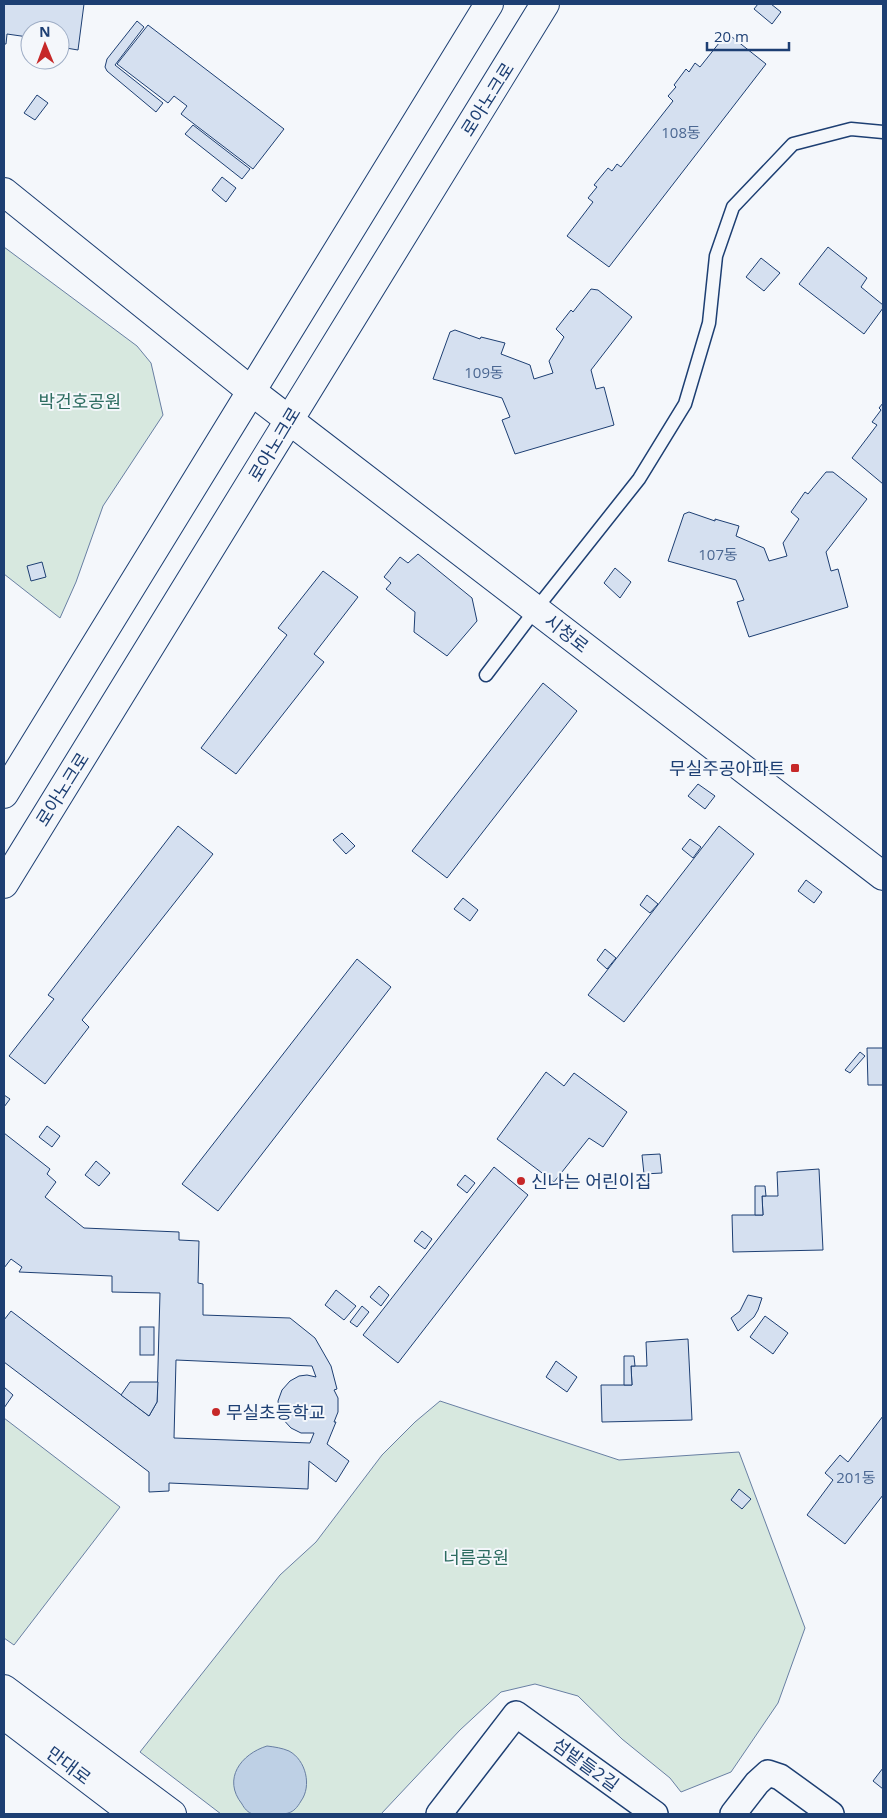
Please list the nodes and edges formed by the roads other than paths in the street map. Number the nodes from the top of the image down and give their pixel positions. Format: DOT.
graph roads {
  1 [pos="489,4"];
  2 [pos="546,4"];
  3 [pos="883,132"];
  4 [pos="4,192"];
  5 [pos="250,390"];
  6 [pos="290,420"];
  7 [pos="536,609"];
  8 [pos="486,675"];
  9 [pos="4,794"];
  10 [pos="883,876"];
  11 [pos="4,884"];
  12 [pos="4,1689"];
  13 [pos="4,1715"];
  14 [pos="134,1814"];
  15 [pos="172,1814"];
  16 [pos="439,1814"];
  17 [pos="655,1814"];
  18 [pos="733,1814"];
  19 [pos="831,1814"];
  1 -- 5 [label="street"];
  2 -- 6 [label="street, 로아노크로"];
  3 -- 7 [label="lane"];
  4 -- 5 [label="street"];
  5 -- 6 [label="street, 시청로"];
  5 -- 9 [label="street"];
  6 -- 7 [label="street, 시청로"];
  6 -- 11 [label="street, 로아노크로"];
  7 -- 8 [label="lane"];
  7 -- 10 [label="street, 시청로"];
  12 -- 15 [label="street"];
  13 -- 14 [label="street, 만대로"];
  16 -- 17 [label="street, 섬밭들2길"];
  18 -- 19 [label="street"];
}
